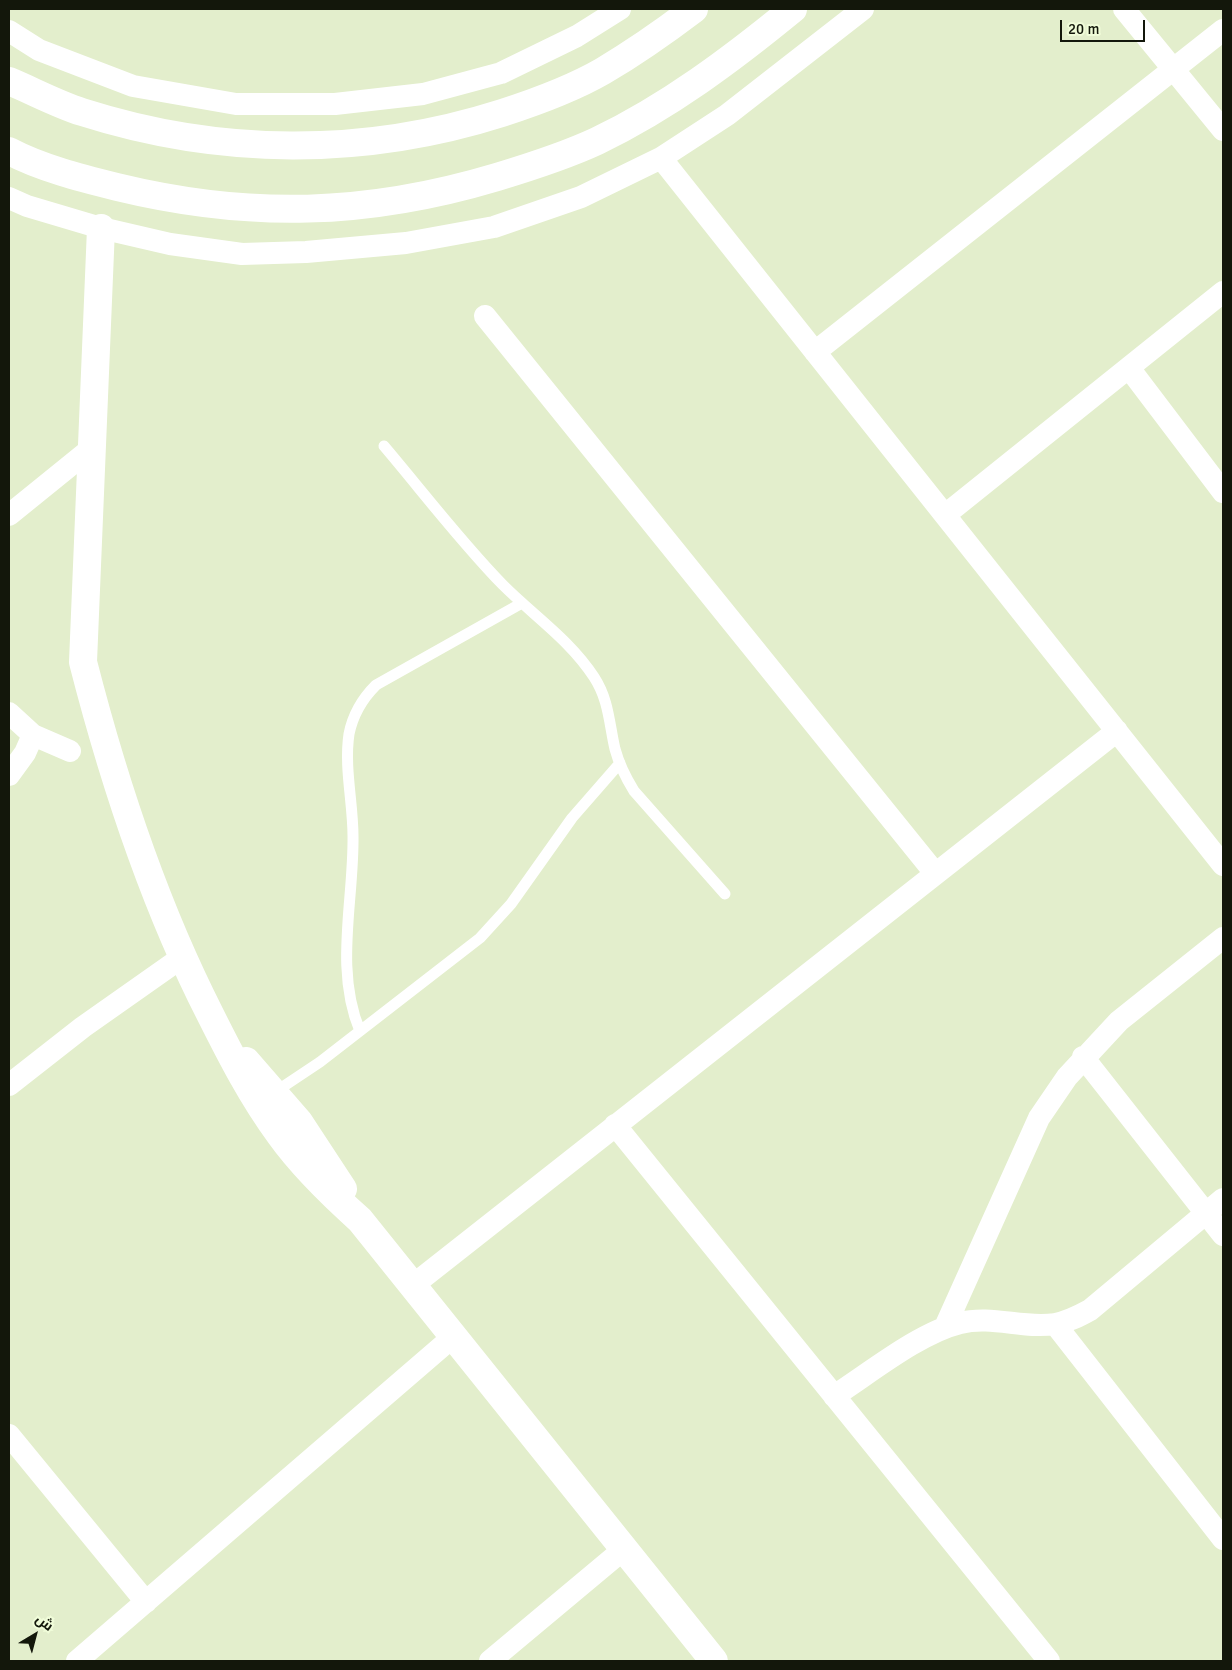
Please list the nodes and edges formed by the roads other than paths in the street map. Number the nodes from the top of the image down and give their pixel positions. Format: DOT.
graph roads {
  1 [pos="620,9"];
  2 [pos="694,9"];
  3 [pos="793,9"];
  4 [pos="863,9"];
  5 [pos="1124,9"];
  6 [pos="1223,30"];
  7 [pos="9,31"];
  8 [pos="1174,70"];
  9 [pos="9,81"];
  10 [pos="1223,130"];
  11 [pos="9,151"];
  12 [pos="661,158"];
  13 [pos="9,198"];
  14 [pos="101,228"];
  15 [pos="1223,292"];
  16 [pos="485,316"];
  17 [pos="815,352"];
  18 [pos="1129,368"];
  19 [pos="384,446"];
  20 [pos="93,448"];
  21 [pos="1223,492"];
  22 [pos="9,515"];
  23 [pos="945,515"];
  24 [pos="522,603"];
  25 [pos="9,713"];
  26 [pos="1116,731"];
  27 [pos="33,735"];
  28 [pos="70,751"];
  29 [pos="620,763"];
  30 [pos="9,776"];
  31 [pos="1223,865"];
  32 [pos="935,873"];
  33 [pos="725,894"];
  34 [pos="1223,938"];
  35 [pos="181,958"];
  36 [pos="360,1031"];
  37 [pos="221,1037"];
  38 [pos="1083,1057"];
  39 [pos="9,1085"];
  40 [pos="275,1092"];
  41 [pos="615,1125"];
  42 [pos="1223,1199"];
  43 [pos="1206,1214"];
  44 [pos="360,1220"];
  45 [pos="1223,1235"];
  46 [pos="412,1286"];
  47 [pos="1055,1324"];
  48 [pos="945,1327"];
  49 [pos="454,1336"];
  50 [pos="834,1396"];
  51 [pos="9,1435"];
  52 [pos="1223,1539"];
  53 [pos="624,1549"];
  54 [pos="146,1602"];
  55 [pos="77,1661"];
  56 [pos="490,1661"];
  57 [pos="714,1661"];
  58 [pos="1049,1661"];
  1 -- 7 [label="street"];
  2 -- 9 [label="street"];
  3 -- 11 [label="street"];
  4 -- 12 [label="street"];
  5 -- 8 [label="street"];
  6 -- 8 [label="street"];
  8 -- 10 [label="street"];
  8 -- 17 [label="street"];
  12 -- 14 [label="street"];
  12 -- 17 [label="street"];
  13 -- 14 [label="street"];
  14 -- 20 [label="street"];
  15 -- 18 [label="street"];
  16 -- 32 [label="street"];
  17 -- 23 [label="street"];
  18 -- 21 [label="street"];
  18 -- 23 [label="street"];
  19 -- 24 [label="lane"];
  20 -- 22 [label="street"];
  20 -- 35 [label="street"];
  23 -- 26 [label="street"];
  24 -- 29 [label="lane"];
  24 -- 36 [label="lane"];
  25 -- 27 [label="street"];
  26 -- 31 [label="street"];
  26 -- 32 [label="street"];
  27 -- 28 [label="street"];
  27 -- 30 [label="street"];
  29 -- 33 [label="lane"];
  29 -- 36 [label="lane"];
  32 -- 41 [label="street"];
  34 -- 38 [label="street"];
  35 -- 37 [label="street"];
  35 -- 39 [label="street"];
  36 -- 40 [label="lane"];
  37 -- 40 [label="street"];
  37 -- 44 [label="street"];
  38 -- 43 [label="street"];
  38 -- 48 [label="street"];
  40 -- 44 [label="street"];
  41 -- 46 [label="street"];
  41 -- 50 [label="street"];
  42 -- 43 [label="street"];
  43 -- 45 [label="street"];
  43 -- 47 [label="street"];
  44 -- 46 [label="street"];
  46 -- 49 [label="street"];
  47 -- 48 [label="street"];
  47 -- 52 [label="street"];
  48 -- 50 [label="street"];
  49 -- 53 [label="street"];
  49 -- 54 [label="street"];
  50 -- 58 [label="street"];
  51 -- 54 [label="street"];
  53 -- 56 [label="street"];
  53 -- 57 [label="street"];
  54 -- 55 [label="street"];
}
